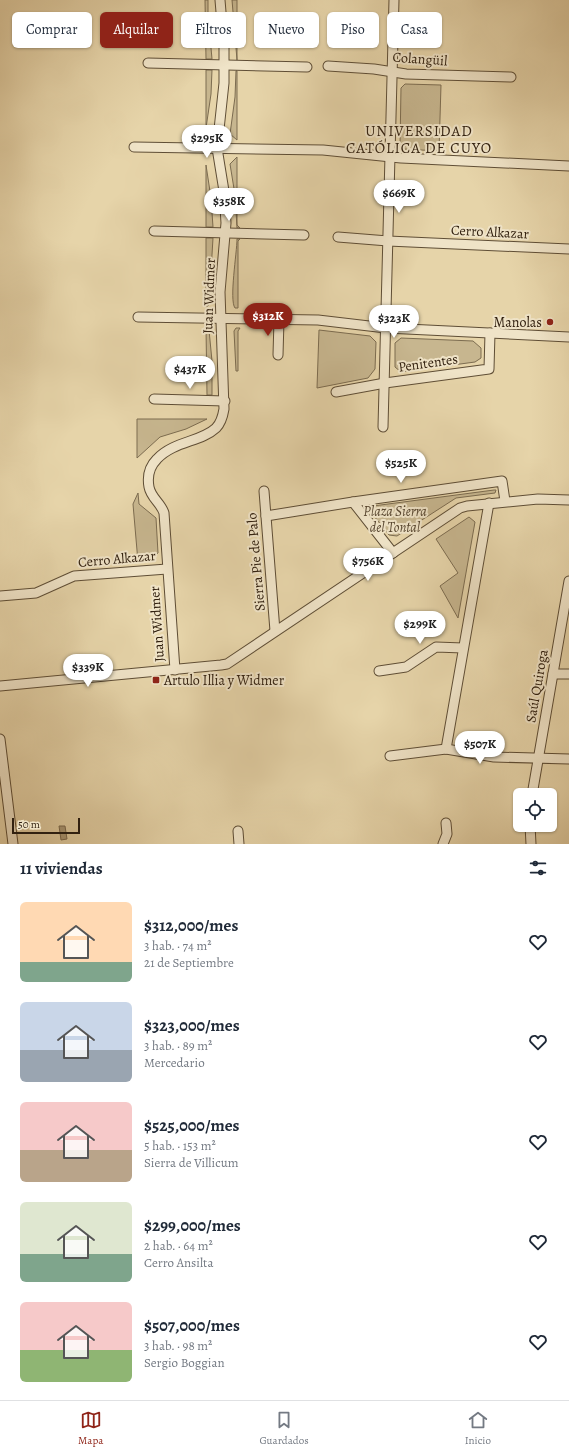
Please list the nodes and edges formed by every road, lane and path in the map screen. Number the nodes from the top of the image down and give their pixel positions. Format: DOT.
graph roads {
  1 [pos="220,0"];
  2 [pos="394,0"];
  3 [pos="148,63"];
  4 [pos="224,65"];
  5 [pos="328,66"];
  6 [pos="307,67"];
  7 [pos="392,72"];
  8 [pos="511,77"];
  9 [pos="134,147"];
  10 [pos="217,148"];
  11 [pos="390,157"];
  12 [pos="569,166"];
  13 [pos="154,231"];
  14 [pos="226,233"];
  15 [pos="304,235"];
  16 [pos="338,237"];
  17 [pos="388,241"];
  18 [pos="569,249"];
  19 [pos="138,317"];
  20 [pos="220,318"];
  21 [pos="279,320"];
  22 [pos="386,328"];
  23 [pos="490,333"];
  24 [pos="569,337"];
  25 [pos="278,355"];
  26 [pos="385,383"];
  27 [pos="336,392"];
  28 [pos="154,399"];
  29 [pos="225,401"];
  30 [pos="383,427"];
  31 [pos="264,491"];
  32 [pos="569,500"];
  33 [pos="505,501"];
  34 [pos="353,502"];
  35 [pos="489,503"];
  36 [pos="266,516"];
  37 [pos="393,553"];
  38 [pos="167,569"];
  39 [pos="569,586"];
  40 [pos="0,596"];
  41 [pos="275,631"];
  42 [pos="463,648"];
  43 [pos="175,670"];
  44 [pos="379,671"];
  45 [pos="553,674"];
  46 [pos="569,674"];
  47 [pos="0,686"];
  48 [pos="0,738"];
  49 [pos="446,749"];
  50 [pos="390,756"];
  51 [pos="539,758"];
  52 [pos="569,759"];
  53 [pos="533,788"];
  54 [pos="446,823"];
  55 [pos="238,831"];
  56 [pos="530,832"];
  57 [pos="14,844"];
  58 [pos="239,844"];
  59 [pos="443,844"];
  60 [pos="531,844"];
  1 -- 4 [label="street, Juan Widmer"];
  2 -- 7 [label="street"];
  3 -- 4 [label="street"];
  4 -- 6 [label="street"];
  4 -- 10 [label="street, Juan Widmer"];
  5 -- 7 [label="street, Colangüil"];
  7 -- 8 [label="street, Colangüil"];
  7 -- 11 [label="street"];
  9 -- 10 [label="street"];
  10 -- 11 [label="street"];
  10 -- 14 [label="street, Juan Widmer"];
  11 -- 12 [label="street"];
  11 -- 17 [label="street"];
  13 -- 14 [label="street"];
  14 -- 15 [label="street"];
  14 -- 20 [label="street, Juan Widmer"];
  16 -- 17 [label="street, Cerro Alkazar"];
  17 -- 18 [label="street, Cerro Alkazar"];
  17 -- 22 [label="street"];
  19 -- 20 [label="street"];
  20 -- 21 [label="street"];
  20 -- 29 [label="street, Juan Widmer"];
  21 -- 22 [label="street"];
  21 -- 25 [label="street"];
  22 -- 23 [label="street"];
  22 -- 26 [label="street"];
  23 -- 24 [label="street"];
  23 -- 26 [label="street, Penitentes"];
  26 -- 27 [label="street, Penitentes"];
  26 -- 30 [label="street"];
  28 -- 29 [label="street"];
  29 -- 38 [label="street, Juan Widmer"];
  31 -- 36 [label="street, Sierra Pie de Palo"];
  32 -- 33 [label="street"];
  33 -- 34 [label="street"];
  33 -- 35 [label="street"];
  34 -- 36 [label="street"];
  34 -- 37 [label="street"];
  35 -- 37 [label="street"];
  35 -- 42 [label="street"];
  36 -- 41 [label="street, Sierra Pie de Palo"];
  37 -- 41 [label="street"];
  38 -- 40 [label="street, Cerro Alkazar"];
  38 -- 43 [label="street, Juan Widmer"];
  39 -- 45 [label="street, Saúl Quiroga"];
  41 -- 43 [label="street"];
  42 -- 44 [label="street"];
  42 -- 49 [label="street"];
  43 -- 47 [label="street"];
  45 -- 46 [label="street"];
  45 -- 51 [label="street, Saúl Quiroga"];
  48 -- 57 [label="street"];
  49 -- 50 [label="street"];
  49 -- 51 [label="street"];
  51 -- 52 [label="street"];
  51 -- 53 [label="street, Saúl Quiroga"];
  54 -- 59 [label="street"];
  55 -- 58 [label="street"];
  56 -- 60 [label="street"];
}
